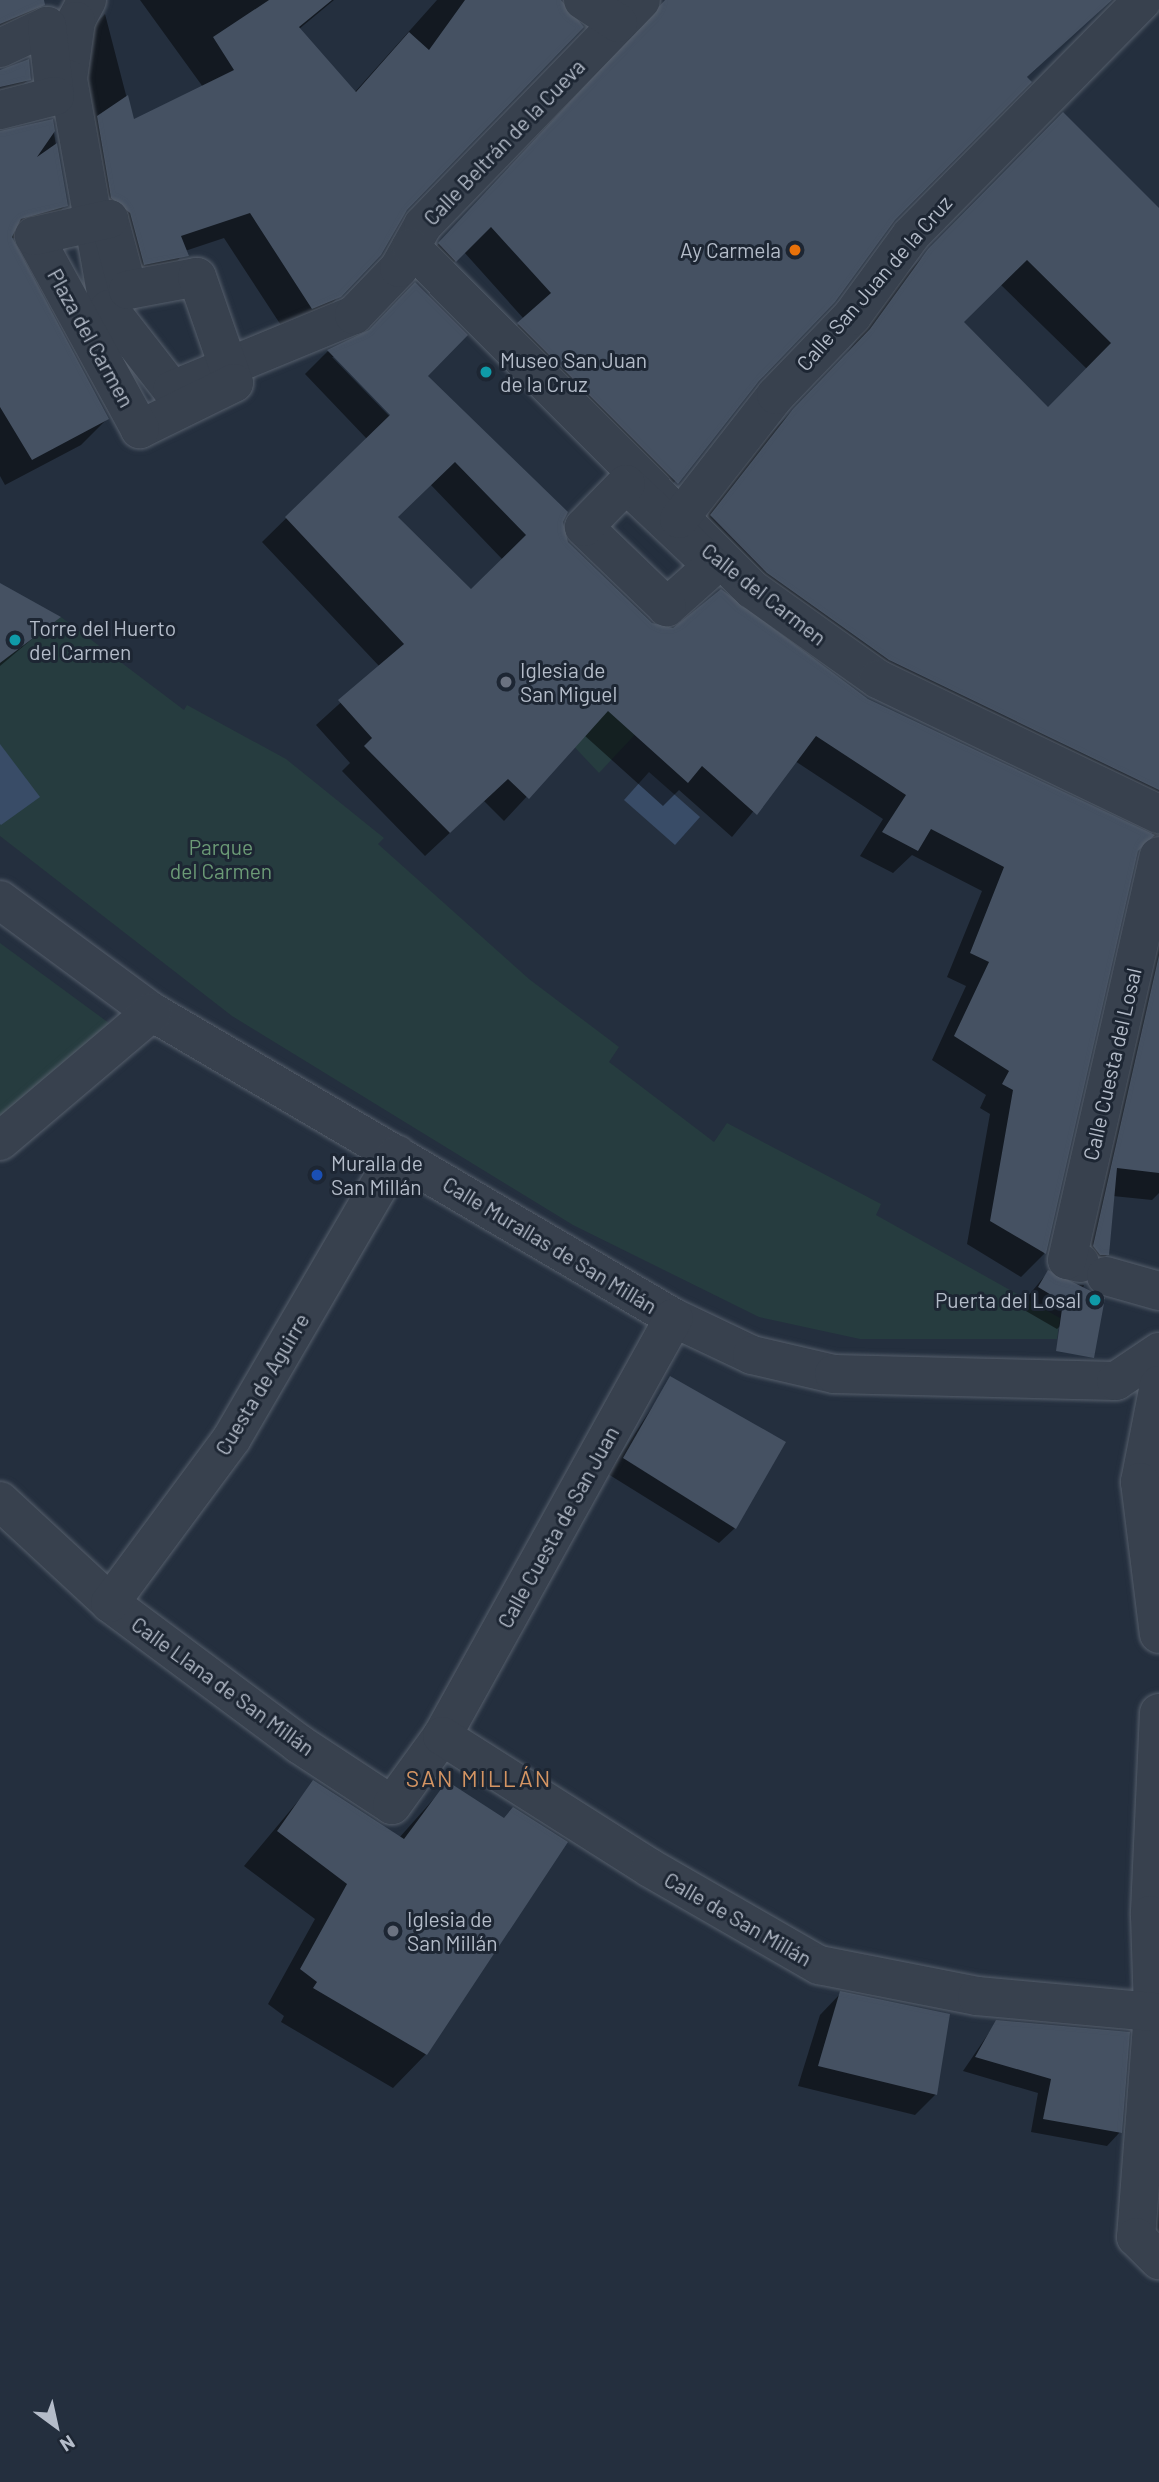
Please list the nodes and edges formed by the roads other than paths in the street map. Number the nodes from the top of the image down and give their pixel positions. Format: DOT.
graph roads {
  1 [pos="583,0"];
  2 [pos="1143,0"];
  3 [pos="78,7"];
  4 [pos="629,12"];
  5 [pos="0,48"];
  6 [pos="0,110"];
  7 [pos="95,223"];
  8 [pos="411,247"];
  9 [pos="231,370"];
  10 [pos="679,519"];
  11 [pos="1159,814"];
  12 [pos="1159,856"];
  13 [pos="0,900"];
  14 [pos="152,1012"];
  15 [pos="0,1141"];
  16 [pos="397,1155"];
  17 [pos="1159,1291"];
  18 [pos="674,1318"];
  19 [pos="1159,1352"];
  20 [pos="1159,1385"];
  21 [pos="0,1501"];
  22 [pos="110,1603"];
  23 [pos="1159,1634"];
  24 [pos="1159,1713"];
  25 [pos="442,1736"];
  26 [pos="1153,2012"];
  27 [pos="1159,2260"];
  1 -- 4 [label="street"];
  2 -- 10 [label="street, Calle San Juan de la Cruz"];
  3 -- 7 [label="street, Plaza del Carmen"];
  4 -- 8 [label="street, Calle Beltrán de la Cueva"];
  5 -- 6 [label="street"];
  7 -- 9 [label="street, Plaza del Carmen"];
  7 -- 9 [label="street"];
  7 -- 9 [label="street, Plaza del Carmen"];
  8 -- 9 [label="street, Calle Beltrán de la Cueva"];
  8 -- 10 [label="street, Calle del Carmen"];
  10 -- 11 [label="street, Calle del Carmen"];
  12 -- 17 [label="street, Calle Cuesta del Losal"];
  13 -- 14 [label="street, Calle Murallas de San Millán"];
  14 -- 15 [label="street"];
  14 -- 16 [label="street, Calle Murallas de San Millán"];
  16 -- 18 [label="street, Calle Murallas de San Millán"];
  16 -- 22 [label="street, Cuesta de Aguirre"];
  18 -- 19 [label="street, Calle Murallas de San Millán"];
  18 -- 25 [label="street, Calle Cuesta de San Juan"];
  20 -- 23 [label="street"];
  21 -- 22 [label="street, Calle Llana de San Millán"];
  22 -- 25 [label="street, Calle Llana de San Millán"];
  24 -- 26 [label="street"];
  25 -- 26 [label="street, Calle de San Millán"];
  26 -- 27 [label="street"];
}
